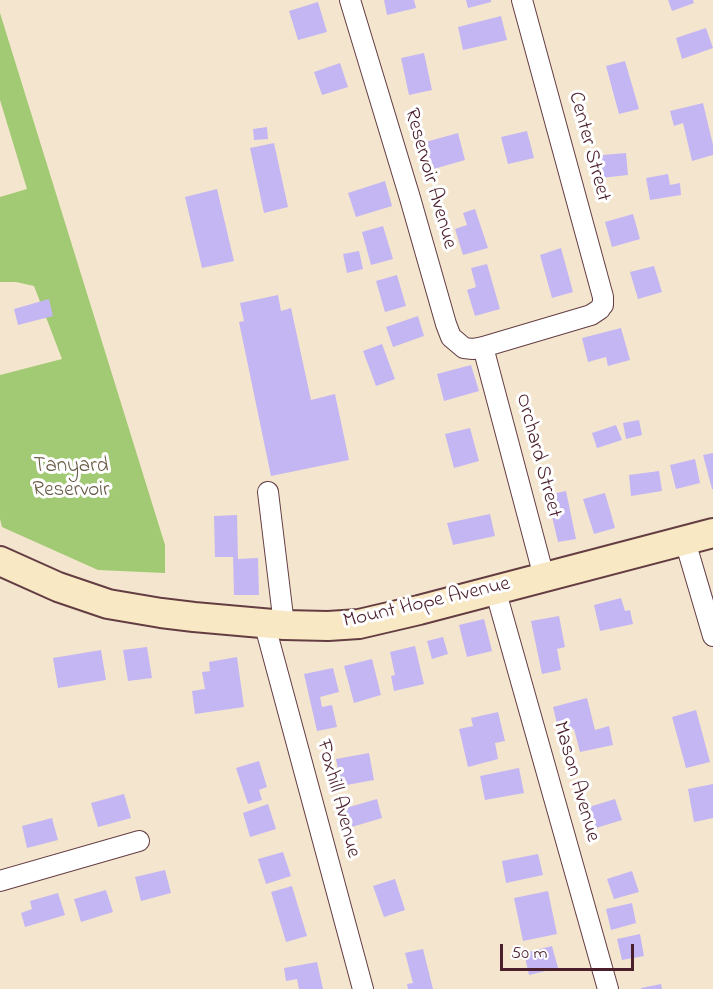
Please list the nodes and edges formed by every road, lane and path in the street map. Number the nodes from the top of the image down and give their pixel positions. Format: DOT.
graph roads {
  1 [pos="350,0"];
  2 [pos="522,0"];
  3 [pos="483,347"];
  4 [pos="268,492"];
  5 [pos="713,533"];
  6 [pos="685,541"];
  7 [pos="0,561"];
  8 [pos="544,576"];
  9 [pos="495,589"];
  10 [pos="274,624"];
  11 [pos="713,636"];
  12 [pos="139,841"];
  13 [pos="0,881"];
  14 [pos="363,989"];
  15 [pos="608,989"];
  1 -- 3 [label="street, Reservoir Avenue"];
  2 -- 3 [label="street, Center Street"];
  3 -- 8 [label="street, Orchard Street"];
  4 -- 10 [label="street, Foxhill Avenue"];
  5 -- 6 [label="street, Mount Hope Avenue"];
  6 -- 8 [label="street, Mount Hope Avenue"];
  6 -- 11 [label="street"];
  7 -- 10 [label="street, Mount Hope Avenue"];
  8 -- 9 [label="street, Mount Hope Avenue"];
  9 -- 10 [label="street, Mount Hope Avenue"];
  9 -- 15 [label="street, Mason Avenue"];
  10 -- 14 [label="street, Foxhill Avenue"];
  12 -- 13 [label="street"];
}
